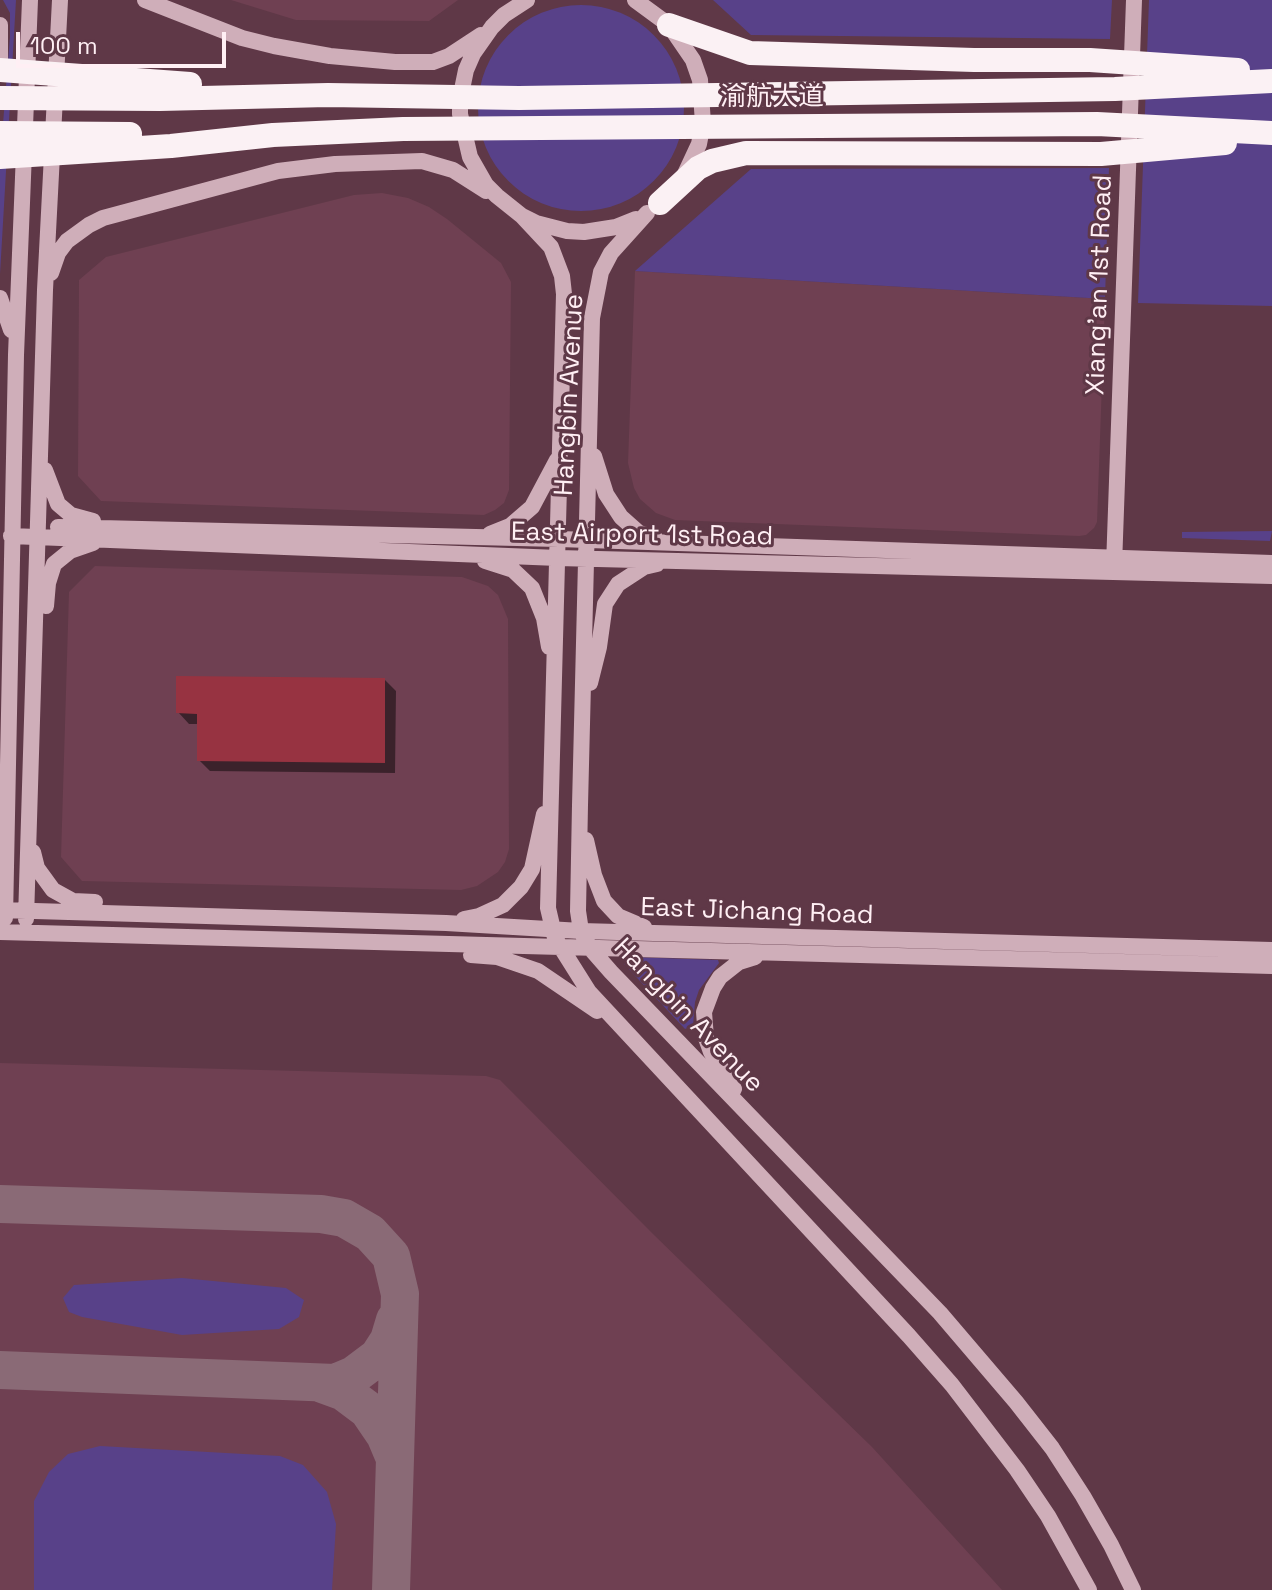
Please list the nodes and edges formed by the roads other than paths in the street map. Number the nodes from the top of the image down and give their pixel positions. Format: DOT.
graph roads {
  1 [pos="30,0"];
  2 [pos="60,0"];
  3 [pos="145,0"];
  4 [pos="1134,0"];
  5 [pos="640,1"];
  6 [pos="522,2"];
  7 [pos="0,25"];
  8 [pos="669,25"];
  9 [pos="492,27"];
  10 [pos="0,72"];
  11 [pos="1272,72"];
  12 [pos="1272,81"];
  13 [pos="328,95"];
  14 [pos="0,98"];
  15 [pos="0,133"];
  16 [pos="1272,133"];
  17 [pos="273,135"];
  18 [pos="1272,139"];
  19 [pos="0,157"];
  20 [pos="653,208"];
  21 [pos="515,211"];
  22 [pos="45,290"];
  23 [pos="0,298"];
  24 [pos="16,355"];
  25 [pos="590,442"];
  26 [pos="40,447"];
  27 [pos="561,451"];
  28 [pos="170,530"];
  29 [pos="11,531"];
  30 [pos="38,532"];
  31 [pos="475,537"];
  32 [pos="559,539"];
  33 [pos="111,540"];
  34 [pos="588,541"];
  35 [pos="685,544"];
  36 [pos="457,554"];
  37 [pos="558,558"];
  38 [pos="587,558"];
  39 [pos="692,560"];
  40 [pos="1272,563"];
  41 [pos="1114,565"];
  42 [pos="1272,576"];
  43 [pos="34,666"];
  44 [pos="555,684"];
  45 [pos="583,712"];
  46 [pos="8,766"];
  47 [pos="553,777"];
  48 [pos="0,792"];
  49 [pos="580,805"];
  50 [pos="29,828"];
  51 [pos="579,833"];
  52 [pos="2,910"];
  53 [pos="26,911"];
  54 [pos="155,914"];
  55 [pos="446,923"];
  56 [pos="551,930"];
  57 [pos="581,931"];
  58 [pos="2,932"];
  59 [pos="25,933"];
  60 [pos="673,934"];
  61 [pos="419,943"];
  62 [pos="558,947"];
  63 [pos="590,948"];
  64 [pos="1272,950"];
  65 [pos="777,953"];
  66 [pos="1272,966"];
  67 [pos="630,1035"];
  68 [pos="754,1121"];
  69 [pos="1089,1590"];
  70 [pos="1133,1590"];
  1 -- 24 [label="main road"];
  2 -- 22 [label="main road"];
  3 -- 9 [label="main road"];
  4 -- 41 [label="main road, Xiang'an 1st Road"];
  5 -- 8 [label="main road, Hangbin Avenue"];
  6 -- 9 [label="main road"];
  7 -- 10 [label="main road"];
  8 -- 11 [label="highway"];
  8 -- 20 [label="main road, Hangbin Avenue"];
  9 -- 21 [label="main road"];
  10 -- 13 [label="highway"];
  12 -- 13 [label="highway, 渝航大道"];
  13 -- 14 [label="highway"];
  15 -- 17 [label="highway"];
  16 -- 17 [label="highway, 渝航大道"];
  17 -- 19 [label="highway"];
  18 -- 20 [label="highway"];
  20 -- 21 [label="main road"];
  20 -- 25 [label="main road, Hangbin Avenue"];
  21 -- 22 [label="main road"];
  21 -- 27 [label="main road, Hangbin Avenue"];
  22 -- 26 [label="main road"];
  23 -- 24 [label="main road"];
  24 -- 29 [label="main road"];
  25 -- 34 [label="main road, Hangbin Avenue"];
  25 -- 35 [label="main road"];
  26 -- 28 [label="main road"];
  26 -- 30 [label="main road"];
  27 -- 31 [label="main road"];
  27 -- 32 [label="main road, Hangbin Avenue"];
  28 -- 30 [label="main road, East Airport 1st Road"];
  28 -- 31 [label="main road, East Airport 1st Road"];
  29 -- 30 [label="main road, East Airport 1st Road"];
  29 -- 46 [label="main road"];
  30 -- 33 [label="main road, East Airport 1st Road"];
  30 -- 43 [label="main road"];
  31 -- 32 [label="main road, East Airport 1st Road"];
  32 -- 34 [label="main road, East Airport 1st Road"];
  32 -- 37 [label="main road, Hangbin Avenue"];
  33 -- 36 [label="main road, East Airport 1st Road"];
  33 -- 43 [label="main road"];
  34 -- 35 [label="main road, East Airport 1st Road"];
  34 -- 38 [label="main road, Hangbin Avenue"];
  35 -- 41 [label="main road, East Airport 1st Road"];
  36 -- 37 [label="main road, East Airport 1st Road"];
  36 -- 44 [label="main road"];
  37 -- 38 [label="main road, East Airport 1st Road"];
  37 -- 44 [label="main road, Hangbin Avenue"];
  38 -- 39 [label="main road, East Airport 1st Road"];
  38 -- 45 [label="main road, Hangbin Avenue"];
  39 -- 41 [label="main road, East Airport 1st Road"];
  39 -- 45 [label="main road"];
  40 -- 41 [label="main road, East Airport 1st Road"];
  41 -- 42 [label="main road, East Airport 1st Road"];
  43 -- 50 [label="main road"];
  44 -- 47 [label="main road, Hangbin Avenue"];
  45 -- 49 [label="main road, Hangbin Avenue"];
  46 -- 48 [label="main road"];
  46 -- 52 [label="main road"];
  47 -- 51 [label="main road"];
  47 -- 55 [label="main road"];
  47 -- 56 [label="main road, Hangbin Avenue"];
  49 -- 51 [label="main road, Hangbin Avenue"];
  49 -- 60 [label="main road"];
  50 -- 53 [label="main road"];
  50 -- 54 [label="main road"];
  51 -- 57 [label="main road, Hangbin Avenue"];
  52 -- 53 [label="main road, East Jichang Road"];
  52 -- 58 [label="main road"];
  53 -- 54 [label="main road, East Jichang Road"];
  53 -- 59 [label="main road"];
  54 -- 55 [label="main road, East Jichang Road"];
  55 -- 56 [label="main road, East Jichang Road"];
  56 -- 57 [label="main road, East Jichang Road"];
  56 -- 62 [label="main road, Hangbin Avenue"];
  57 -- 60 [label="main road, East Jichang Road"];
  57 -- 63 [label="main road, Hangbin Avenue"];
  58 -- 59 [label="main road, East Jichang Road"];
  59 -- 61 [label="main road, East Jichang Road"];
  60 -- 64 [label="main road, East Jichang Road"];
  61 -- 62 [label="main road, East Jichang Road"];
  61 -- 67 [label="main road"];
  62 -- 63 [label="main road, East Jichang Road"];
  62 -- 67 [label="main road, Hangbin Avenue"];
  63 -- 65 [label="main road, East Jichang Road"];
  63 -- 68 [label="main road, Hangbin Avenue"];
  65 -- 66 [label="main road, East Jichang Road"];
  65 -- 68 [label="main road"];
  67 -- 69 [label="main road, Hangbin Avenue"];
  68 -- 70 [label="main road, Hangbin Avenue"];
}
